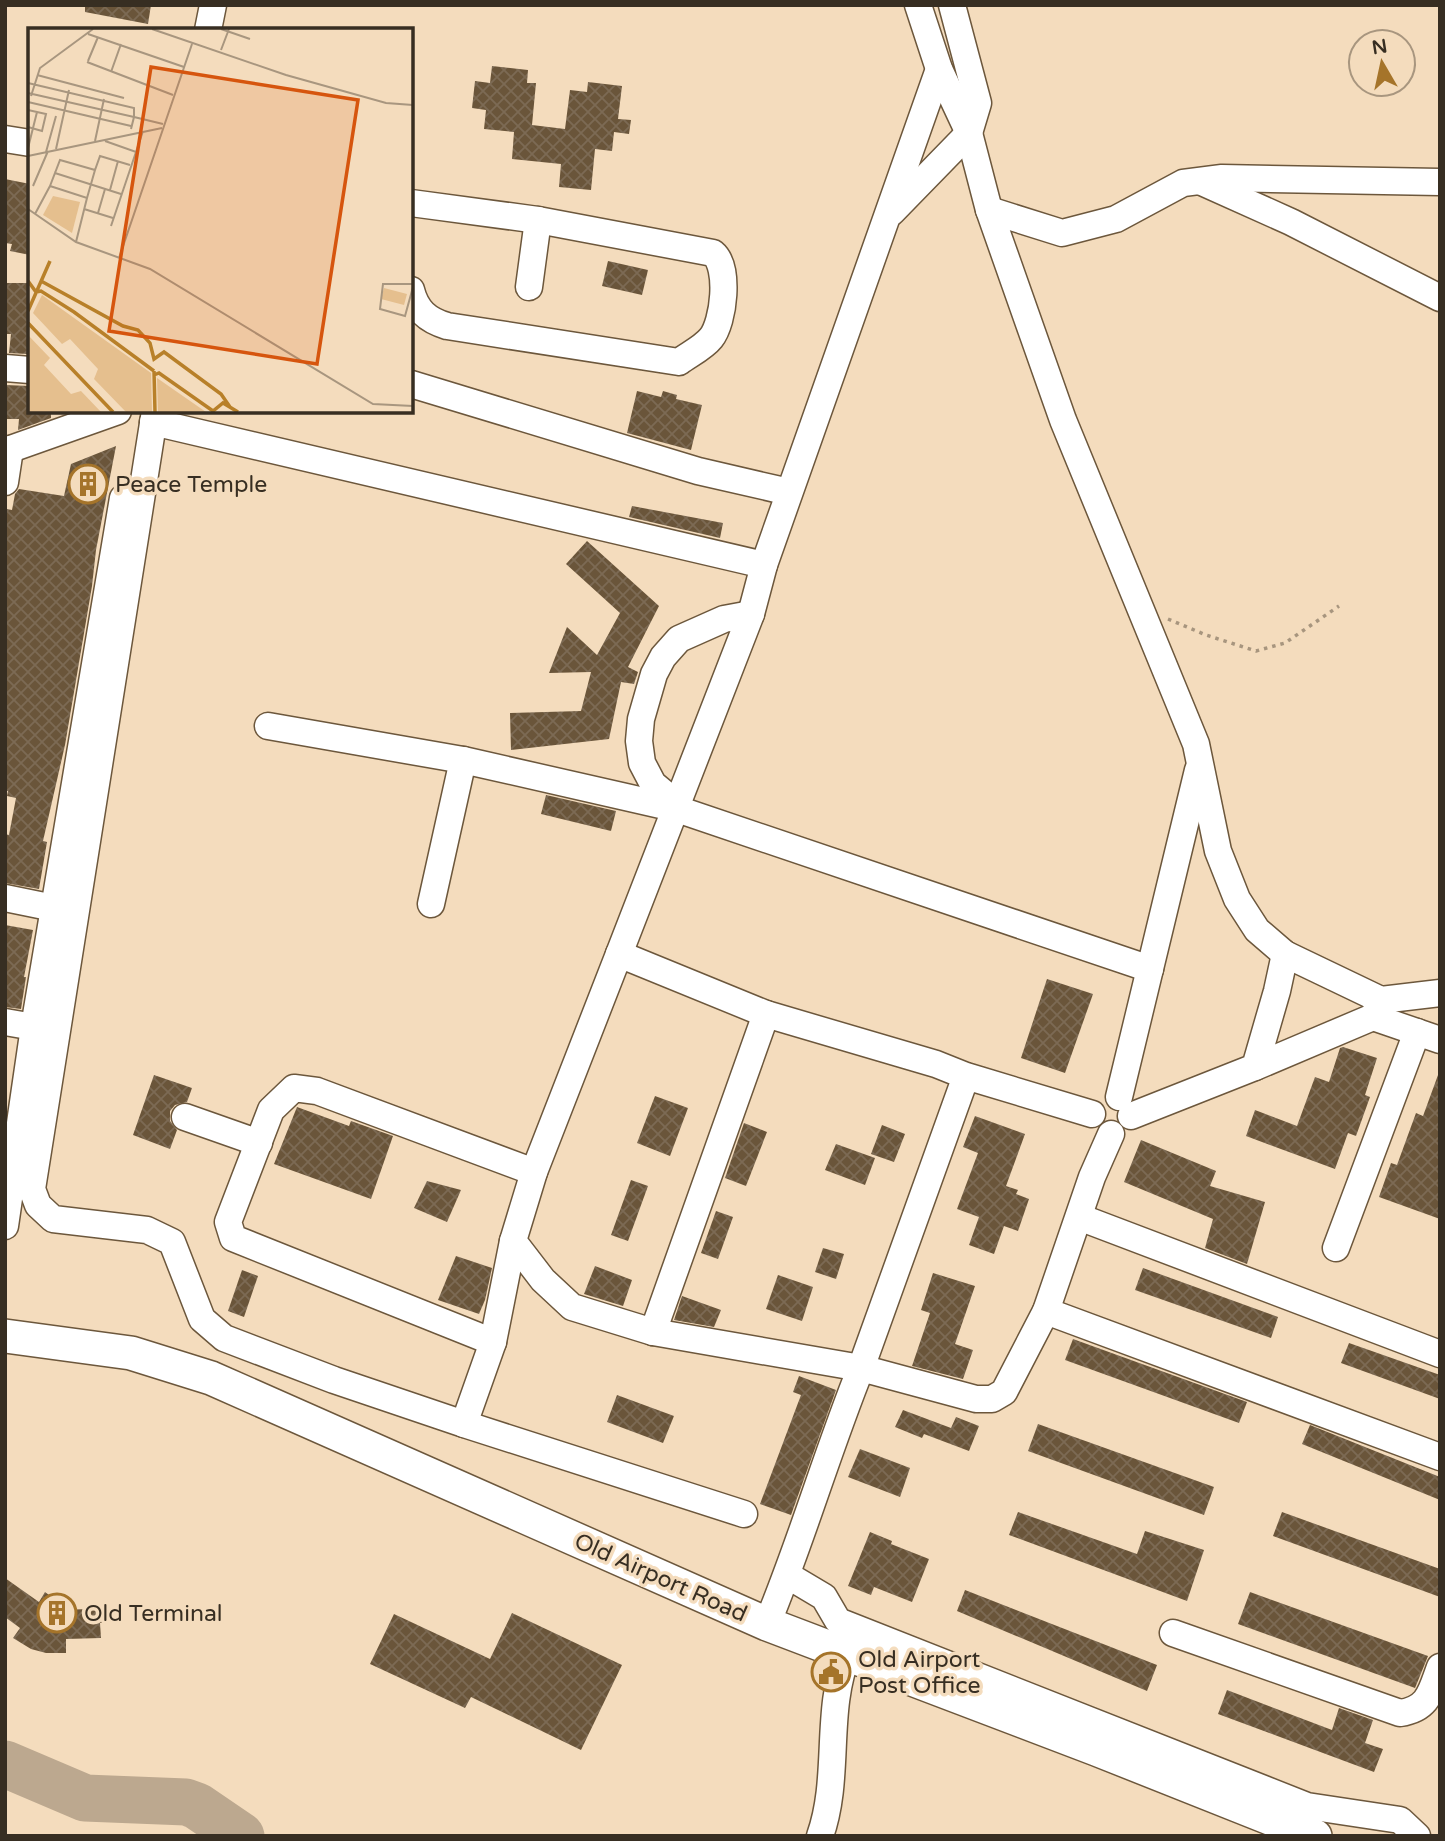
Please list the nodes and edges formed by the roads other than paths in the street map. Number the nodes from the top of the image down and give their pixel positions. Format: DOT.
graph roads {
  1 [pos="213,5"];
  2 [pos="918,5"];
  3 [pos="952,5"];
  4 [pos="208,28"];
  5 [pos="939,69"];
  6 [pos="969,133"];
  7 [pos="5,139"];
  8 [pos="28,144"];
  9 [pos="1199,181"];
  10 [pos="1440,182"];
  11 [pos="413,203"];
  12 [pos="989,210"];
  13 [pos="886,218"];
  14 [pos="538,220"];
  15 [pos="528,287"];
  16 [pos="413,296"];
  17 [pos="1440,298"];
  18 [pos="5,368"];
  19 [pos="28,370"];
  20 [pos="413,385"];
  21 [pos="112,413"];
  22 [pos="149,415"];
  23 [pos="8,450"];
  24 [pos="5,482"];
  25 [pos="789,492"];
  26 [pos="764,565"];
  27 [pos="751,614"];
  28 [pos="268,726"];
  29 [pos="463,760"];
  30 [pos="1200,762"];
  31 [pos="675,806"];
  32 [pos="5,898"];
  33 [pos="431,904"];
  34 [pos="54,908"];
  35 [pos="619,954"];
  36 [pos="1285,954"];
  37 [pos="1150,969"];
  38 [pos="1440,993"];
  39 [pos="1377,1008"];
  40 [pos="766,1014"];
  41 [pos="5,1022"];
  42 [pos="34,1027"];
  43 [pos="1428,1036"];
  44 [pos="1255,1067"];
  45 [pos="966,1076"];
  46 [pos="1125,1106"];
  47 [pos="1092,1114"];
  48 [pos="185,1117"];
  49 [pos="1111,1134"];
  50 [pos="259,1143"];
  51 [pos="534,1172"];
  52 [pos="1079,1217"];
  53 [pos="5,1226"];
  54 [pos="513,1241"];
  55 [pos="1336,1248"];
  56 [pos="1046,1311"];
  57 [pos="653,1332"];
  58 [pos="5,1336"];
  59 [pos="493,1342"];
  60 [pos="1440,1353"];
  61 [pos="861,1368"];
  62 [pos="464,1424"];
  63 [pos="1440,1457"];
  64 [pos="744,1514"];
  65 [pos="787,1575"];
  66 [pos="767,1624"];
  67 [pos="1173,1633"];
  68 [pos="848,1653"];
  69 [pos="1440,1667"];
  70 [pos="820,1836"];
  71 [pos="1315,1836"];
  72 [pos="1416,1836"];
  1 -- 4 [label="street"];
  2 -- 5 [label="street"];
  3 -- 6 [label="street"];
  5 -- 6 [label="street"];
  5 -- 13 [label="street"];
  6 -- 12 [label="street"];
  6 -- 13 [label="street"];
  7 -- 8 [label="street"];
  9 -- 10 [label="street"];
  9 -- 12 [label="street"];
  9 -- 17 [label="street"];
  11 -- 14 [label="street"];
  12 -- 30 [label="street"];
  13 -- 25 [label="street"];
  14 -- 15 [label="street"];
  14 -- 16 [label="street"];
  18 -- 19 [label="street"];
  20 -- 25 [label="street"];
  21 -- 23 [label="street"];
  22 -- 26 [label="street"];
  22 -- 34 [label="street"];
  22 -- 62 [label="street"];
  23 -- 24 [label="street"];
  25 -- 26 [label="street"];
  26 -- 27 [label="street"];
  27 -- 31 [label="street"];
  27 -- 31 [label="street"];
  28 -- 29 [label="street"];
  29 -- 31 [label="street"];
  29 -- 33 [label="street"];
  30 -- 36 [label="street"];
  30 -- 37 [label="street"];
  31 -- 35 [label="street"];
  31 -- 37 [label="street"];
  32 -- 34 [label="street"];
  34 -- 42 [label="street"];
  35 -- 40 [label="street"];
  35 -- 51 [label="street"];
  36 -- 39 [label="street"];
  36 -- 44 [label="street"];
  37 -- 46 [label="street"];
  38 -- 39 [label="street"];
  39 -- 43 [label="street"];
  39 -- 44 [label="street"];
  40 -- 45 [label="street"];
  40 -- 57 [label="street"];
  41 -- 42 [label="street"];
  42 -- 53 [label="street"];
  43 -- 55 [label="street"];
  44 -- 46 [label="street"];
  45 -- 47 [label="street"];
  45 -- 61 [label="street"];
  46 -- 47 [label="street"];
  46 -- 49 [label="street"];
  47 -- 49 [label="street"];
  48 -- 50 [label="street"];
  49 -- 52 [label="street"];
  50 -- 51 [label="street"];
  50 -- 59 [label="street"];
  51 -- 54 [label="street"];
  52 -- 56 [label="street"];
  52 -- 60 [label="street"];
  54 -- 57 [label="street"];
  54 -- 59 [label="street"];
  56 -- 61 [label="street"];
  56 -- 63 [label="street"];
  57 -- 61 [label="street"];
  58 -- 66 [label="main road, Old Airport Road"];
  59 -- 62 [label="street"];
  61 -- 65 [label="street"];
  62 -- 64 [label="street"];
  65 -- 66 [label="street"];
  65 -- 72 [label="street"];
  66 -- 68 [label="main road, Old Airport Road"];
  67 -- 69 [label="street"];
  68 -- 70 [label="street"];
  68 -- 71 [label="main road, Old Airport Road"];
}
